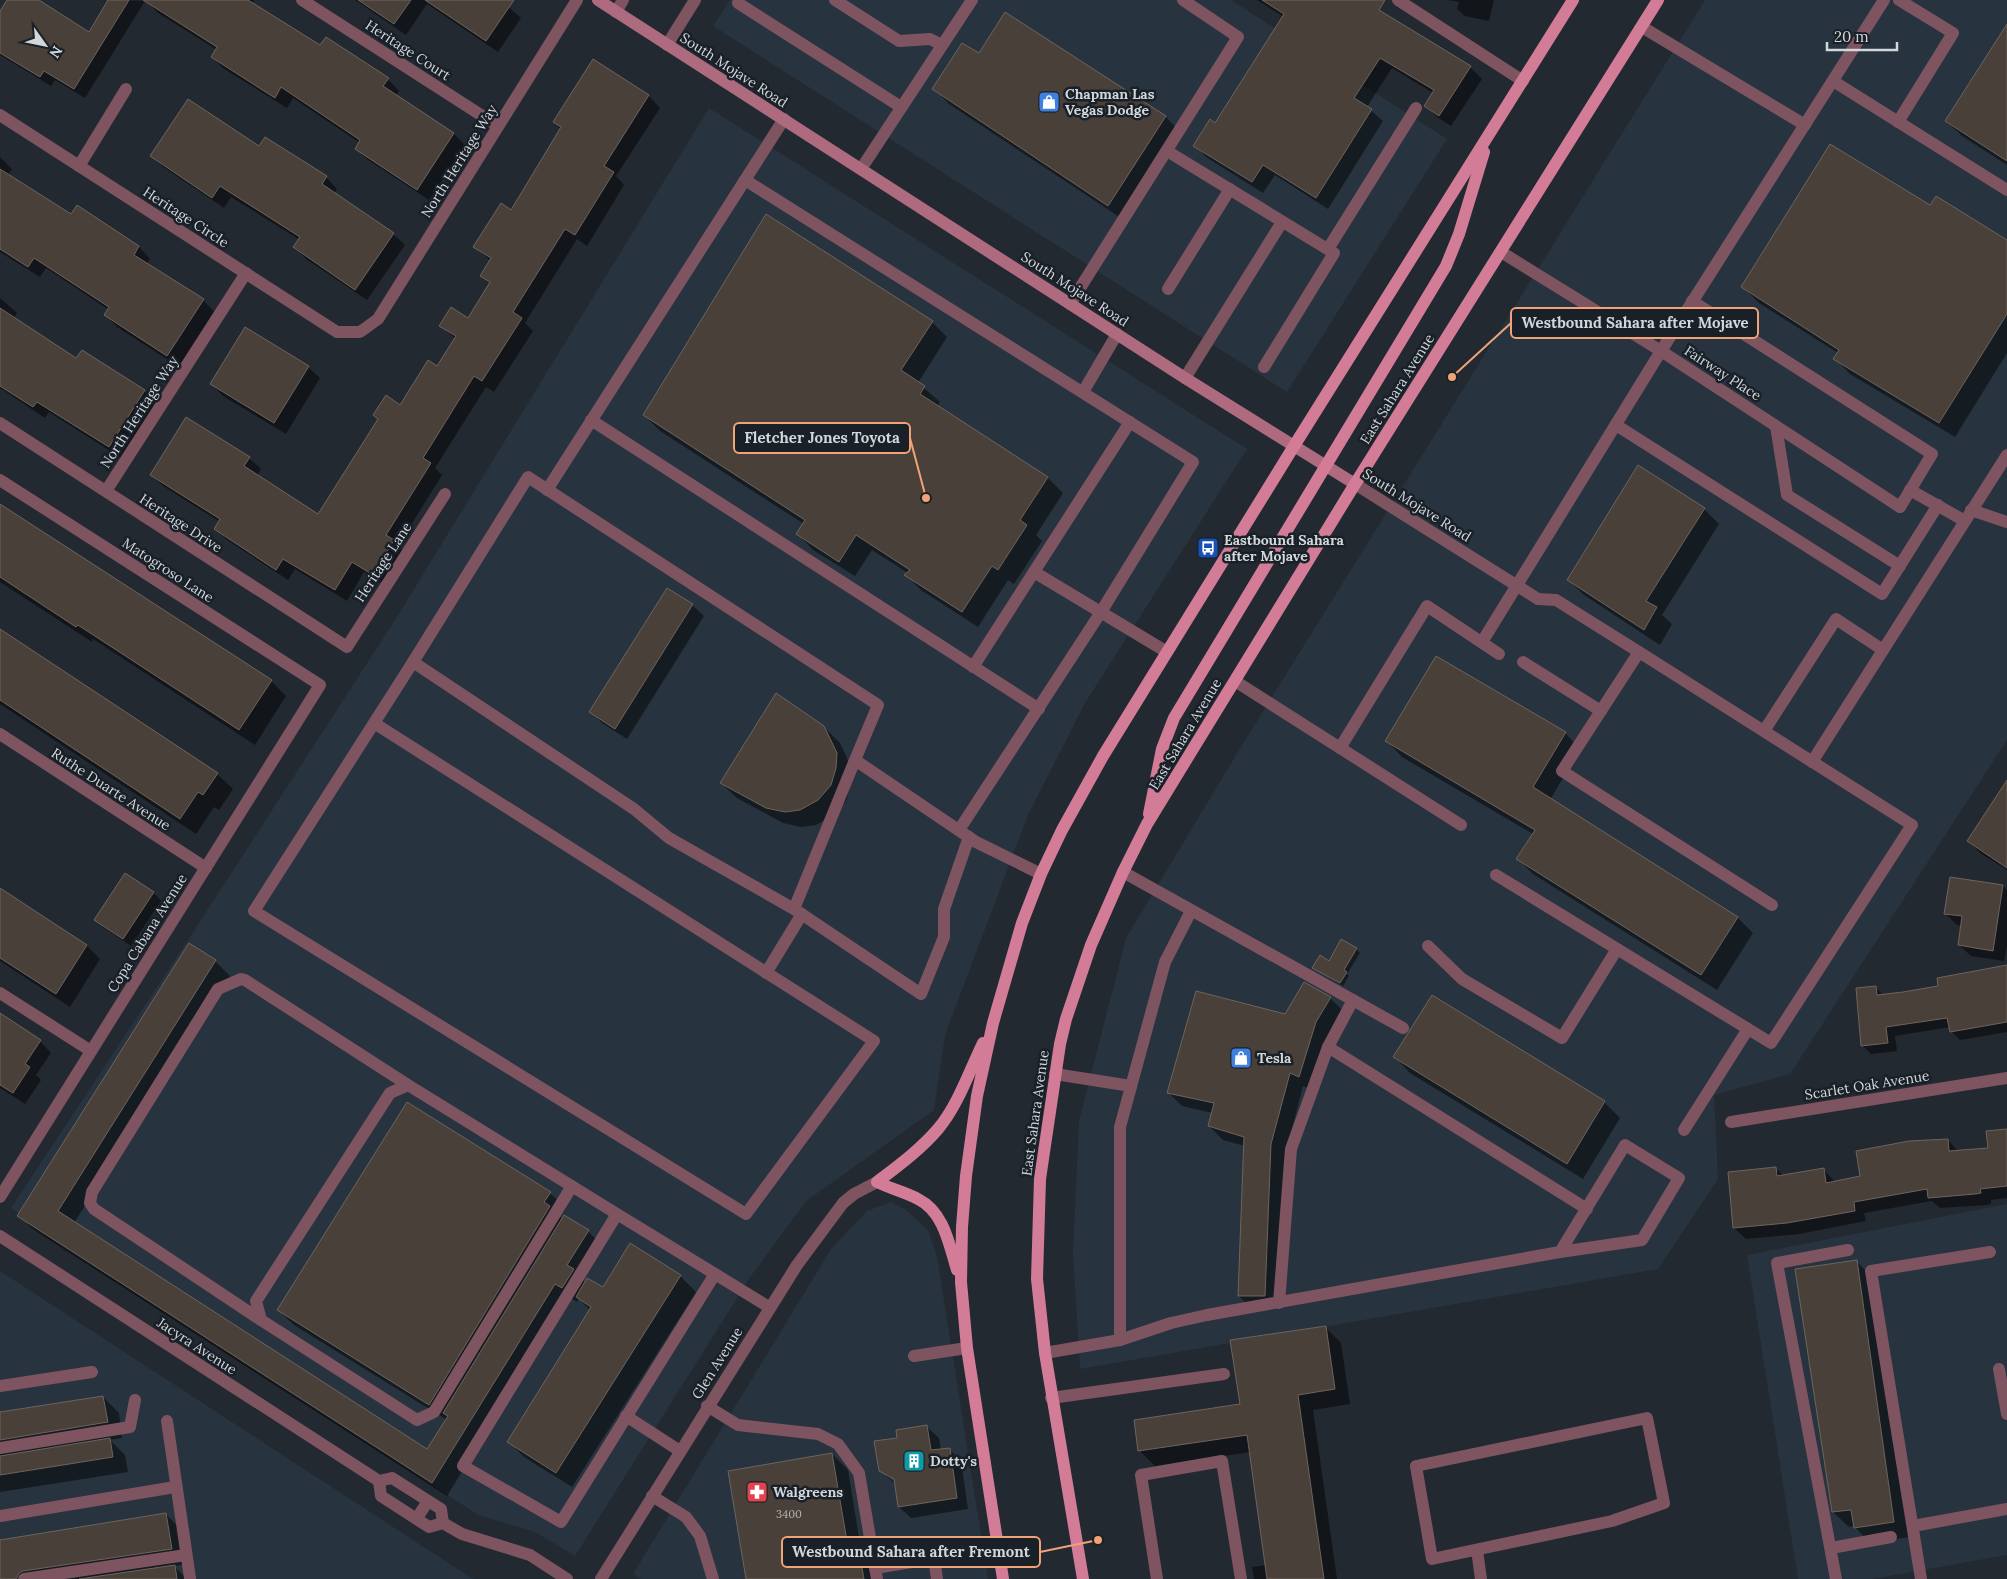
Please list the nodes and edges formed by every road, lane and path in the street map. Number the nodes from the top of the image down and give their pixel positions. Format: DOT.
graph roads {
  1 [pos="302,0"];
  2 [pos="577,0"];
  3 [pos="598,0"];
  4 [pos="623,0"];
  5 [pos="695,0"];
  6 [pos="835,0"];
  7 [pos="972,0"];
  8 [pos="1183,0"];
  9 [pos="1398,0"];
  10 [pos="1573,0"];
  11 [pos="1658,0"];
  12 [pos="1884,0"];
  13 [pos="1900,0"];
  14 [pos="738,3"];
  15 [pos="616,12"];
  16 [pos="1642,27"];
  17 [pos="667,45"];
  18 [pos="942,46"];
  19 [pos="1523,81"];
  20 [pos="1833,81"];
  21 [pos="126,89"];
  22 [pos="901,107"];
  23 [pos="1416,108"];
  24 [pos="0,116"];
  25 [pos="784,120"];
  26 [pos="1898,122"];
  27 [pos="1805,125"];
  28 [pos="498,126"];
  29 [pos="1489,135"];
  30 [pos="1167,150"];
  31 [pos="79,166"];
  32 [pos="860,169"];
  33 [pos="745,180"];
  34 [pos="1230,189"];
  35 [pos="2007,190"];
  36 [pos="1282,222"];
  37 [pos="1328,250"];
  38 [pos="1501,252"];
  39 [pos="246,273"];
  40 [pos="1168,289"];
  41 [pos="1692,301"];
  42 [pos="1070,304"];
  43 [pos="360,332"];
  44 [pos="1117,334"];
  45 [pos="1661,352"];
  46 [pos="1264,367"];
  47 [pos="1185,378"];
  48 [pos="1083,392"];
  49 [pos="591,420"];
  50 [pos="1130,422"];
  51 [pos="0,423"];
  52 [pos="1616,425"];
  53 [pos="1776,426"];
  54 [pos="1294,446"];
  55 [pos="2007,455"];
  56 [pos="1326,466"];
  57 [pos="0,480"];
  58 [pos="1355,484"];
  59 [pos="547,490"];
  60 [pos="1910,490"];
  61 [pos="106,492"];
  62 [pos="445,494"];
  63 [pos="1938,505"];
  64 [pos="1968,515"];
  65 [pos="2007,522"];
  66 [pos="1900,566"];
  67 [pos="1034,572"];
  68 [pos="1518,586"];
  69 [pos="1101,612"];
  70 [pos="1482,642"];
  71 [pos="347,647"];
  72 [pos="1883,650"];
  73 [pos="1167,652"];
  74 [pos="1639,652"];
  75 [pos="1498,654"];
  76 [pos="413,662"];
  77 [pos="1523,662"];
  78 [pos="973,667"];
  79 [pos="1235,681"];
  80 [pos="320,685"];
  81 [pos="1039,709"];
  82 [pos="1601,711"];
  83 [pos="374,723"];
  84 [pos="1764,731"];
  85 [pos="0,734"];
  86 [pos="1340,748"];
  87 [pos="855,760"];
  88 [pos="1812,762"];
  89 [pos="1148,824"];
  90 [pos="1461,825"];
  91 [pos="964,834"];
  92 [pos="206,868"];
  93 [pos="1123,872"];
  94 [pos="1041,874"];
  95 [pos="1496,875"];
  96 [pos="1772,905"];
  97 [pos="1191,910"];
  98 [pos="798,912"];
  99 [pos="1428,946"];
  100 [pos="1617,949"];
  101 [pos="766,973"];
  102 [pos="0,993"];
  103 [pos="1353,1000"];
  104 [pos="992,1023"];
  105 [pos="1403,1028"];
  106 [pos="1748,1029"];
  107 [pos="1328,1047"];
  108 [pos="91,1052"];
  109 [pos="1055,1074"];
  110 [pos="2007,1078"];
  111 [pos="408,1086"];
  112 [pos="1131,1086"];
  113 [pos="1731,1122"];
  114 [pos="1684,1130"];
  115 [pos="878,1182"];
  116 [pos="572,1186"];
  117 [pos="0,1197"];
  118 [pos="1587,1209"];
  119 [pos="617,1214"];
  120 [pos="0,1236"];
  121 [pos="1848,1250"];
  122 [pos="1560,1252"];
  123 [pos="1990,1252"];
  124 [pos="715,1274"];
  125 [pos="961,1282"];
  126 [pos="1279,1303"];
  127 [pos="769,1307"];
  128 [pos="262,1320"];
  129 [pos="1120,1340"];
  130 [pos="967,1348"];
  131 [pos="1045,1353"];
  132 [pos="914,1356"];
  133 [pos="1999,1369"];
  134 [pos="92,1372"];
  135 [pos="1224,1374"];
  136 [pos="0,1386"];
  137 [pos="1051,1398"];
  138 [pos="135,1400"];
  139 [pos="707,1406"];
  140 [pos="2007,1414"];
  141 [pos="626,1416"];
  142 [pos="167,1421"];
  143 [pos="0,1448"];
  144 [pos="680,1451"];
  145 [pos="379,1481"];
  146 [pos="175,1486"];
  147 [pos="652,1496"];
  148 [pos="428,1501"];
  149 [pos="2007,1509"];
  150 [pos="0,1516"];
  151 [pos="417,1518"];
  152 [pos="443,1523"];
  153 [pos="1913,1526"];
  154 [pos="1891,1537"];
  155 [pos="998,1548"];
  156 [pos="1830,1548"];
  157 [pos="1477,1550"];
  158 [pos="186,1555"];
  159 [pos="934,1558"];
  160 [pos="876,1573"];
  161 [pos="190,1578"];
  162 [pos="24,1579"];
  163 [pos="567,1579"];
  164 [pos="602,1579"];
  165 [pos="713,1579"];
  166 [pos="937,1579"];
  167 [pos="1003,1579"];
  168 [pos="1083,1579"];
  169 [pos="1157,1579"];
  170 [pos="1241,1579"];
  171 [pos="1481,1579"];
  172 [pos="1836,1579"];
  173 [pos="1921,1579"];
  1 -- 28 [label="street, Heritage Court"];
  2 -- 28 [label="street, North Heritage Way"];
  3 -- 15 [label="street, South Mojave Road"];
  4 -- 15 [label="street"];
  5 -- 17 [label="street"];
  6 -- 18 [label="street"];
  7 -- 18 [label="street"];
  8 -- 30 [label="street"];
  9 -- 19 [label="street"];
  10 -- 19 [label="main road"];
  11 -- 16 [label="main road, East Sahara Avenue"];
  12 -- 20 [label="street"];
  13 -- 26 [label="street"];
  14 -- 22 [label="street"];
  15 -- 17 [label="street, South Mojave Road"];
  16 -- 27 [label="street"];
  16 -- 38 [label="main road, East Sahara Avenue"];
  17 -- 25 [label="street, South Mojave Road"];
  18 -- 22 [label="street"];
  19 -- 29 [label="main road"];
  20 -- 26 [label="street"];
  20 -- 27 [label="street"];
  21 -- 31 [label="street"];
  22 -- 32 [label="street"];
  23 -- 37 [label="street"];
  24 -- 31 [label="street, Heritage Circle"];
  25 -- 32 [label="street, South Mojave Road"];
  25 -- 33 [label="street"];
  26 -- 35 [label="street"];
  27 -- 41 [label="street"];
  28 -- 43 [label="street, North Heritage Way"];
  29 -- 54 [label="main road"];
  29 -- 56 [label="main road"];
  30 -- 34 [label="street"];
  30 -- 42 [label="street"];
  31 -- 39 [label="street, Heritage Circle"];
  32 -- 42 [label="street, South Mojave Road"];
  33 -- 48 [label="street"];
  33 -- 49 [label="street"];
  34 -- 36 [label="street"];
  34 -- 40 [label="street"];
  36 -- 37 [label="street"];
  36 -- 47 [label="street"];
  37 -- 46 [label="street"];
  38 -- 45 [label="street, Fairway Place"];
  38 -- 58 [label="main road, East Sahara Avenue"];
  39 -- 43 [label="street, Heritage Circle"];
  39 -- 61 [label="street, North Heritage Way"];
  41 -- 45 [label="street"];
  41 -- 60 [label="street"];
  42 -- 44 [label="street, South Mojave Road"];
  44 -- 47 [label="street, South Mojave Road"];
  44 -- 48 [label="street"];
  45 -- 52 [label="street"];
  45 -- 53 [label="street, Fairway Place"];
  47 -- 54 [label="street, South Mojave Road"];
  48 -- 50 [label="street"];
  49 -- 59 [label="street"];
  49 -- 78 [label="street"];
  50 -- 67 [label="street"];
  50 -- 69 [label="street"];
  51 -- 61 [label="street, Heritage Drive"];
  52 -- 66 [label="street"];
  52 -- 68 [label="street"];
  53 -- 60 [label="street, Fairway Place"];
  53 -- 66 [label="street"];
  54 -- 56 [label="street, South Mojave Road"];
  54 -- 73 [label="main road"];
  55 -- 64 [label="street"];
  56 -- 58 [label="street, South Mojave Road"];
  56 -- 89 [label="main road"];
  57 -- 80 [label="street, Matogroso Lane"];
  58 -- 68 [label="street, South Mojave Road"];
  58 -- 79 [label="main road, East Sahara Avenue"];
  59 -- 76 [label="street"];
  59 -- 87 [label="street"];
  60 -- 63 [label="street"];
  61 -- 71 [label="street, Heritage Drive"];
  62 -- 71 [label="street, Heritage Lane"];
  63 -- 64 [label="street"];
  63 -- 66 [label="street"];
  64 -- 65 [label="street"];
  64 -- 72 [label="street"];
  67 -- 69 [label="street"];
  67 -- 78 [label="street"];
  68 -- 70 [label="street"];
  68 -- 74 [label="street, South Mojave Road"];
  69 -- 73 [label="street"];
  69 -- 81 [label="street"];
  70 -- 75 [label="street"];
  70 -- 86 [label="street"];
  72 -- 84 [label="street"];
  72 -- 88 [label="street"];
  73 -- 94 [label="main road"];
  74 -- 82 [label="street"];
  74 -- 84 [label="street"];
  76 -- 83 [label="street"];
  76 -- 98 [label="street"];
  77 -- 82 [label="street"];
  78 -- 81 [label="street"];
  79 -- 86 [label="street"];
  79 -- 89 [label="main road, East Sahara Avenue"];
  80 -- 92 [label="street, Copa Cabana Avenue"];
  81 -- 91 [label="street"];
  82 -- 96 [label="street"];
  83 -- 101 [label="street"];
  83 -- 101 [label="street"];
  84 -- 88 [label="street"];
  85 -- 92 [label="street, Ruthe Duarte Avenue"];
  86 -- 90 [label="street"];
  87 -- 91 [label="street"];
  87 -- 98 [label="street"];
  88 -- 106 [label="street"];
  89 -- 93 [label="main road, East Sahara Avenue"];
  91 -- 94 [label="street"];
  91 -- 98 [label="street"];
  92 -- 108 [label="street, Copa Cabana Avenue"];
  93 -- 97 [label="street"];
  93 -- 109 [label="main road, East Sahara Avenue"];
  94 -- 104 [label="main road"];
  95 -- 100 [label="street"];
  97 -- 103 [label="street"];
  97 -- 112 [label="street"];
  98 -- 101 [label="street"];
  99 -- 100 [label="street"];
  100 -- 106 [label="street"];
  102 -- 108 [label="street"];
  103 -- 105 [label="street"];
  103 -- 107 [label="street"];
  104 -- 115 [label="main road"];
  104 -- 125 [label="main road"];
  106 -- 114 [label="street"];
  107 -- 118 [label="street"];
  107 -- 126 [label="street"];
  108 -- 117 [label="street, Copa Cabana Avenue"];
  109 -- 112 [label="street"];
  109 -- 131 [label="main road, East Sahara Avenue"];
  110 -- 113 [label="street, Scarlet Oak Avenue"];
  111 -- 116 [label="street"];
  111 -- 128 [label="street"];
  111 -- 128 [label="street"];
  112 -- 129 [label="street"];
  115 -- 125 [label="main road"];
  115 -- 127 [label="street, Glen Avenue"];
  116 -- 119 [label="street"];
  116 -- 128 [label="street"];
  118 -- 122 [label="street"];
  118 -- 122 [label="street"];
  119 -- 124 [label="street"];
  119 -- 141 [label="street"];
  120 -- 145 [label="street, Jacyra Avenue"];
  121 -- 156 [label="street"];
  122 -- 126 [label="street"];
  123 -- 153 [label="street"];
  124 -- 127 [label="street"];
  124 -- 141 [label="street"];
  125 -- 130 [label="main road"];
  126 -- 129 [label="street"];
  127 -- 139 [label="street, Glen Avenue"];
  129 -- 131 [label="street"];
  130 -- 132 [label="street"];
  130 -- 155 [label="main road"];
  131 -- 137 [label="main road, East Sahara Avenue"];
  133 -- 140 [label="street"];
  134 -- 136 [label="street"];
  135 -- 137 [label="street"];
  137 -- 168 [label="main road, East Sahara Avenue"];
  138 -- 143 [label="street"];
  139 -- 144 [label="street, Glen Avenue"];
  139 -- 160 [label="street"];
  141 -- 144 [label="street"];
  142 -- 146 [label="street"];
  144 -- 147 [label="street, Glen Avenue"];
  145 -- 148 [label="street, Jacyra Avenue"];
  145 -- 151 [label="street, Jacyra Avenue"];
  146 -- 150 [label="street"];
  146 -- 158 [label="street"];
  147 -- 164 [label="street, Glen Avenue"];
  147 -- 165 [label="street"];
  148 -- 151 [label="street"];
  148 -- 152 [label="street, Jacyra Avenue"];
  149 -- 153 [label="street"];
  151 -- 152 [label="street, Jacyra Avenue"];
  152 -- 163 [label="street, Jacyra Avenue"];
  153 -- 173 [label="street"];
  154 -- 156 [label="street"];
  155 -- 159 [label="street"];
  155 -- 167 [label="main road"];
  156 -- 172 [label="street"];
  157 -- 157 [label="street"];
  157 -- 171 [label="street"];
  158 -- 161 [label="street"];
  158 -- 162 [label="street"];
  159 -- 160 [label="street"];
  159 -- 166 [label="street"];
  169 -- 170 [label="street"];
}
